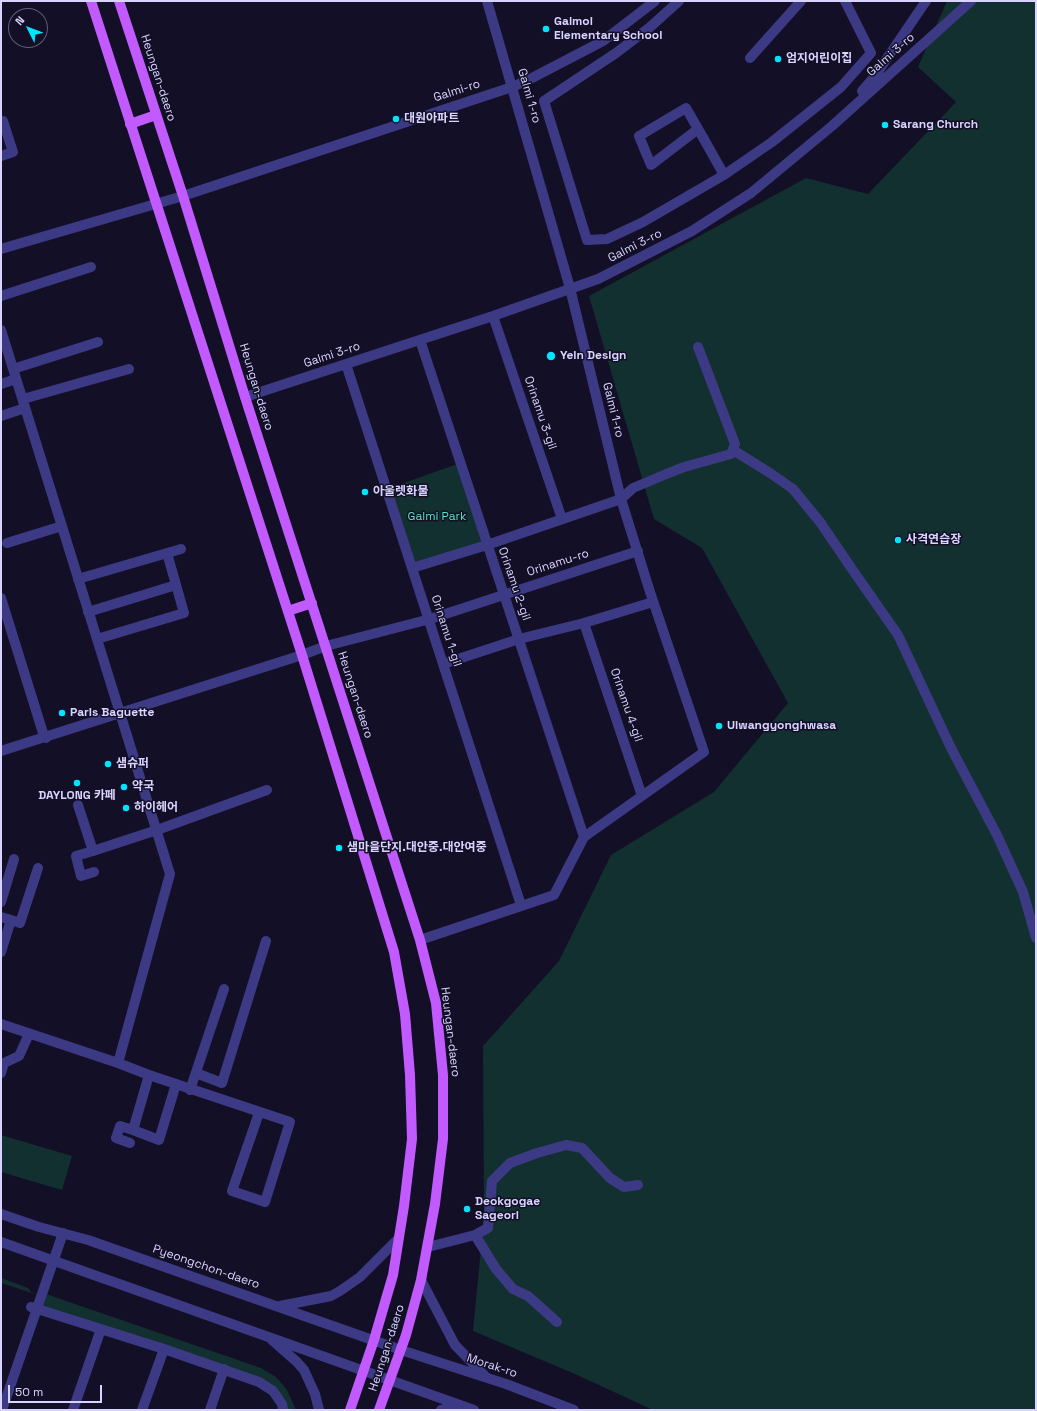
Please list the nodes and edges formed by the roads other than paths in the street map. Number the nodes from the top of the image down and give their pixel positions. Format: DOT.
graph roads {
  1 [pos="91,1"];
  2 [pos="119,1"];
  3 [pos="487,1"];
  4 [pos="655,1"];
  5 [pos="679,1"];
  6 [pos="801,1"];
  7 [pos="845,1"];
  8 [pos="926,1"];
  9 [pos="972,1"];
  10 [pos="750,58"];
  11 [pos="512,87"];
  12 [pos="156,115"];
  13 [pos="3,121"];
  14 [pos="130,124"];
  15 [pos="832,126"];
  16 [pos="698,130"];
  17 [pos="1,156"];
  18 [pos="724,175"];
  19 [pos="183,196"];
  20 [pos="156,204"];
  21 [pos="1,249"];
  22 [pos="91,267"];
  23 [pos="570,288"];
  24 [pos="1,296"];
  25 [pos="493,316"];
  26 [pos="1,330"];
  27 [pos="420,340"];
  28 [pos="98,342"];
  29 [pos="698,347"];
  30 [pos="346,364"];
  31 [pos="13,369"];
  32 [pos="129,369"];
  33 [pos="16,379"];
  34 [pos="1,384"];
  35 [pos="245,397"];
  36 [pos="24,404"];
  37 [pos="1,416"];
  38 [pos="732,450"];
  39 [pos="621,499"];
  40 [pos="562,518"];
  41 [pos="62,526"];
  42 [pos="7,543"];
  43 [pos="487,545"];
  44 [pos="181,550"];
  45 [pos="638,551"];
  46 [pos="167,553"];
  47 [pos="412,568"];
  48 [pos="78,579"];
  49 [pos="176,585"];
  50 [pos="504,595"];
  51 [pos="1,598"];
  52 [pos="653,602"];
  53 [pos="312,603"];
  54 [pos="288,611"];
  55 [pos="88,612"];
  56 [pos="430,620"];
  57 [pos="584,623"];
  58 [pos="97,639"];
  59 [pos="519,639"];
  60 [pos="326,646"];
  61 [pos="302,655"];
  62 [pos="443,664"];
  63 [pos="121,713"];
  64 [pos="46,738"];
  65 [pos="1,751"];
  66 [pos="268,790"];
  67 [pos="642,796"];
  68 [pos="78,805"];
  69 [pos="156,830"];
  70 [pos="584,837"];
  71 [pos="93,851"];
  72 [pos="14,859"];
  73 [pos="38,868"];
  74 [pos="94,872"];
  75 [pos="1,902"];
  76 [pos="521,905"];
  77 [pos="6,919"];
  78 [pos="1036,938"];
  79 [pos="420,940"];
  80 [pos="266,941"];
  81 [pos="2,947"];
  82 [pos="224,989"];
  83 [pos="1,1024"];
  84 [pos="29,1034"];
  85 [pos="118,1063"];
  86 [pos="1,1073"];
  87 [pos="196,1073"];
  88 [pos="150,1075"];
  89 [pos="176,1084"];
  90 [pos="190,1090"];
  91 [pos="259,1113"];
  92 [pos="133,1130"];
  93 [pos="130,1143"];
  94 [pos="638,1185"];
  95 [pos="1,1214"];
  96 [pos="63,1234"];
  97 [pos="475,1235"];
  98 [pos="399,1238"];
  99 [pos="1,1242"];
  100 [pos="428,1247"];
  101 [pos="54,1261"];
  102 [pos="421,1280"];
  103 [pos="279,1307"];
  104 [pos="34,1308"];
  105 [pos="557,1322"];
  106 [pos="101,1329"];
  107 [pos="267,1336"];
  108 [pos="374,1340"];
  109 [pos="164,1349"];
  110 [pos="401,1350"];
  111 [pos="224,1369"];
  112 [pos="363,1371"];
  113 [pos="488,1378"];
  114 [pos="390,1381"];
  115 [pos="462,1406"];
  116 [pos="2,1410"];
  117 [pos="73,1410"];
  118 [pos="142,1410"];
  119 [pos="210,1410"];
  120 [pos="283,1410"];
  121 [pos="319,1410"];
  122 [pos="350,1410"];
  123 [pos="379,1410"];
  124 [pos="441,1410"];
  125 [pos="474,1410"];
  126 [pos="574,1410"];
  1 -- 14 [label="main road, Heungan-daero"];
  2 -- 12 [label="main road, Heungan-daero"];
  3 -- 11 [label="street, Galmi 1-ro"];
  4 -- 11 [label="street, Galmi-ro"];
  5 -- 18 [label="street"];
  6 -- 10 [label="street"];
  7 -- 18 [label="street"];
  8 -- 15 [label="street"];
  9 -- 15 [label="street, Galmi 3-ro"];
  11 -- 19 [label="street, Galmi-ro"];
  11 -- 23 [label="street, Galmi 1-ro"];
  12 -- 14 [label="main road"];
  12 -- 19 [label="main road, Heungan-daero"];
  13 -- 17 [label="street"];
  14 -- 20 [label="main road, Heungan-daero"];
  15 -- 23 [label="street, Galmi 3-ro"];
  16 -- 16 [label="street"];
  16 -- 18 [label="street"];
  19 -- 20 [label="street, Galmi-ro"];
  19 -- 35 [label="main road, Heungan-daero"];
  20 -- 21 [label="street, Galmi-ro"];
  20 -- 54 [label="main road, Heungan-daero"];
  22 -- 24 [label="street"];
  23 -- 25 [label="street, Galmi 3-ro"];
  23 -- 39 [label="street, Galmi 1-ro"];
  25 -- 27 [label="street, Galmi 3-ro"];
  25 -- 40 [label="street, Orinamu 3-gil"];
  26 -- 31 [label="street"];
  27 -- 30 [label="street, Galmi 3-ro"];
  27 -- 43 [label="street, Orinamu 2-gil"];
  28 -- 31 [label="street"];
  29 -- 38 [label="street"];
  30 -- 35 [label="street, Galmi 3-ro"];
  30 -- 47 [label="street, Orinamu 1-gil"];
  31 -- 33 [label="street"];
  32 -- 36 [label="street"];
  33 -- 34 [label="street"];
  33 -- 36 [label="street"];
  35 -- 53 [label="main road, Heungan-daero"];
  36 -- 37 [label="street"];
  36 -- 41 [label="street"];
  38 -- 39 [label="street"];
  38 -- 78 [label="street"];
  39 -- 40 [label="street"];
  39 -- 45 [label="street, Galmi 1-ro"];
  40 -- 43 [label="street"];
  41 -- 42 [label="street"];
  41 -- 48 [label="street"];
  43 -- 47 [label="street"];
  43 -- 50 [label="street, Orinamu 2-gil"];
  44 -- 46 [label="street"];
  45 -- 50 [label="street, Orinamu-ro"];
  45 -- 52 [label="street, Galmi 1-ro"];
  46 -- 48 [label="street"];
  46 -- 49 [label="street"];
  47 -- 56 [label="street, Orinamu 1-gil"];
  48 -- 55 [label="street"];
  49 -- 55 [label="street"];
  49 -- 58 [label="street"];
  50 -- 56 [label="street, Orinamu-ro"];
  50 -- 59 [label="street, Orinamu 2-gil"];
  51 -- 64 [label="street"];
  52 -- 57 [label="street"];
  52 -- 67 [label="street, Galmi 1-ro"];
  53 -- 54 [label="main road"];
  53 -- 60 [label="main road, Heungan-daero"];
  54 -- 61 [label="main road, Heungan-daero"];
  55 -- 58 [label="street"];
  56 -- 60 [label="street, Orinamu-ro"];
  56 -- 62 [label="street, Orinamu 1-gil"];
  57 -- 59 [label="street"];
  57 -- 67 [label="street, Orinamu 4-gil"];
  58 -- 63 [label="street"];
  59 -- 62 [label="street"];
  59 -- 70 [label="street, Orinamu 2-gil"];
  60 -- 61 [label="street, Orinamu-ro"];
  60 -- 79 [label="main road, Heungan-daero"];
  61 -- 63 [label="street, Orinamu-ro"];
  61 -- 98 [label="main road, Heungan-daero"];
  62 -- 76 [label="street, Orinamu 1-gil"];
  63 -- 64 [label="street, Orinamu-ro"];
  63 -- 69 [label="street"];
  64 -- 65 [label="street, Orinamu-ro"];
  66 -- 69 [label="street"];
  67 -- 70 [label="street"];
  68 -- 71 [label="street"];
  69 -- 71 [label="street"];
  69 -- 85 [label="street"];
  70 -- 76 [label="street"];
  71 -- 74 [label="street"];
  72 -- 75 [label="street"];
  73 -- 77 [label="street"];
  76 -- 79 [label="street"];
  77 -- 81 [label="street"];
  79 -- 100 [label="main road, Heungan-daero"];
  80 -- 87 [label="street"];
  82 -- 87 [label="street"];
  83 -- 84 [label="street"];
  84 -- 85 [label="street"];
  84 -- 86 [label="street"];
  85 -- 88 [label="street"];
  87 -- 90 [label="street"];
  88 -- 89 [label="street"];
  88 -- 92 [label="street"];
  89 -- 90 [label="street"];
  89 -- 92 [label="street"];
  90 -- 91 [label="street"];
  91 -- 91 [label="street"];
  92 -- 93 [label="street"];
  94 -- 97 [label="street"];
  95 -- 96 [label="street, Pyeongchon-daero"];
  96 -- 101 [label="street"];
  96 -- 103 [label="street, Pyeongchon-daero"];
  97 -- 100 [label="street"];
  97 -- 105 [label="street"];
  98 -- 103 [label="street"];
  98 -- 108 [label="main road, Heungan-daero"];
  99 -- 101 [label="street"];
  100 -- 102 [label="main road, Heungan-daero"];
  101 -- 104 [label="street"];
  101 -- 107 [label="street"];
  102 -- 110 [label="main road, Heungan-daero"];
  102 -- 113 [label="street"];
  103 -- 108 [label="street, Pyeongchon-daero"];
  104 -- 106 [label="street"];
  104 -- 116 [label="street"];
  106 -- 109 [label="street"];
  106 -- 117 [label="street"];
  107 -- 112 [label="street"];
  107 -- 121 [label="street"];
  108 -- 110 [label="street, Pyeongchon-daero"];
  108 -- 112 [label="main road, Heungan-daero"];
  109 -- 111 [label="street"];
  109 -- 118 [label="street"];
  110 -- 113 [label="street, Morak-ro"];
  110 -- 114 [label="main road, Heungan-daero"];
  111 -- 119 [label="street"];
  111 -- 120 [label="street"];
  112 -- 114 [label="street"];
  112 -- 122 [label="main road, Heungan-daero"];
  113 -- 126 [label="street, Morak-ro"];
  114 -- 115 [label="street"];
  114 -- 123 [label="main road, Heungan-daero"];
  115 -- 124 [label="street"];
  115 -- 125 [label="street"];
}
